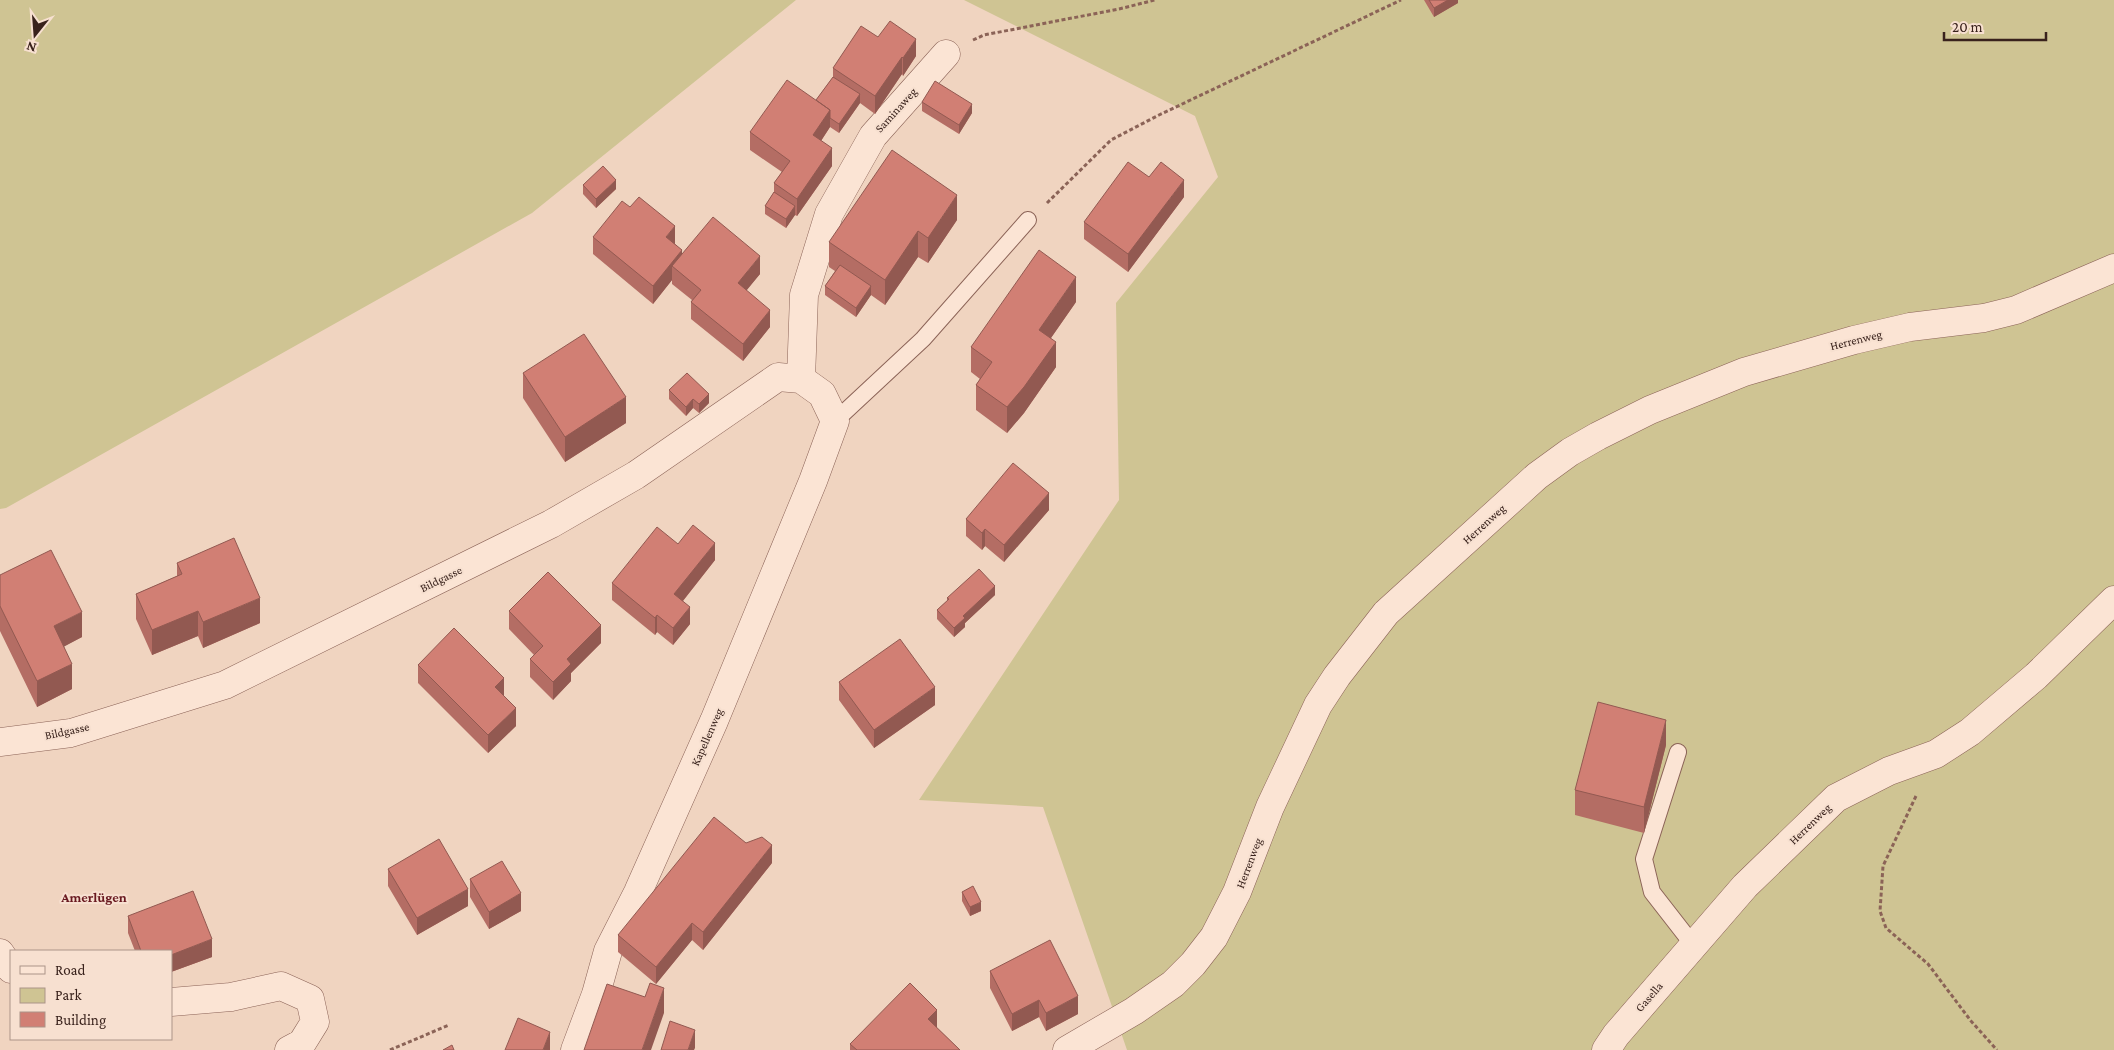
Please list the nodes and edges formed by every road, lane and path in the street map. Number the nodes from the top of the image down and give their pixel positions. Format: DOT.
graph roads {
  1 [pos="1155,0"];
  2 [pos="1401,0"];
  3 [pos="946,54"];
  4 [pos="1028,220"];
  5 [pos="2114,268"];
  6 [pos="801,379"];
  7 [pos="835,421"];
  8 [pos="2114,600"];
  9 [pos="0,742"];
  10 [pos="1678,752"];
  11 [pos="1936,754"];
  12 [pos="1694,946"];
  13 [pos="0,953"];
  14 [pos="10,968"];
  15 [pos="172,1002"];
  16 [pos="450,1025"];
  17 [pos="289,1050"];
  18 [pos="390,1050"];
  19 [pos="575,1050"];
  20 [pos="1067,1050"];
  21 [pos="1606,1050"];
  22 [pos="1997,1050"];
  1 -- 3 [label="path"];
  2 -- 4 [label="path"];
  3 -- 6 [label="street, Saminaweg"];
  4 -- 7 [label="lane"];
  5 -- 20 [label="street, Herrenweg"];
  6 -- 7 [label="street"];
  6 -- 9 [label="street, Bildgasse"];
  7 -- 19 [label="street, Kapellenweg"];
  8 -- 11 [label="street, Herrenweg"];
  10 -- 12 [label="lane"];
  11 -- 12 [label="street, Herrenweg"];
  11 -- 22 [label="path"];
  12 -- 21 [label="street, Gasella"];
  13 -- 14 [label="street"];
  15 -- 17 [label="street"];
  16 -- 18 [label="path"];
}
